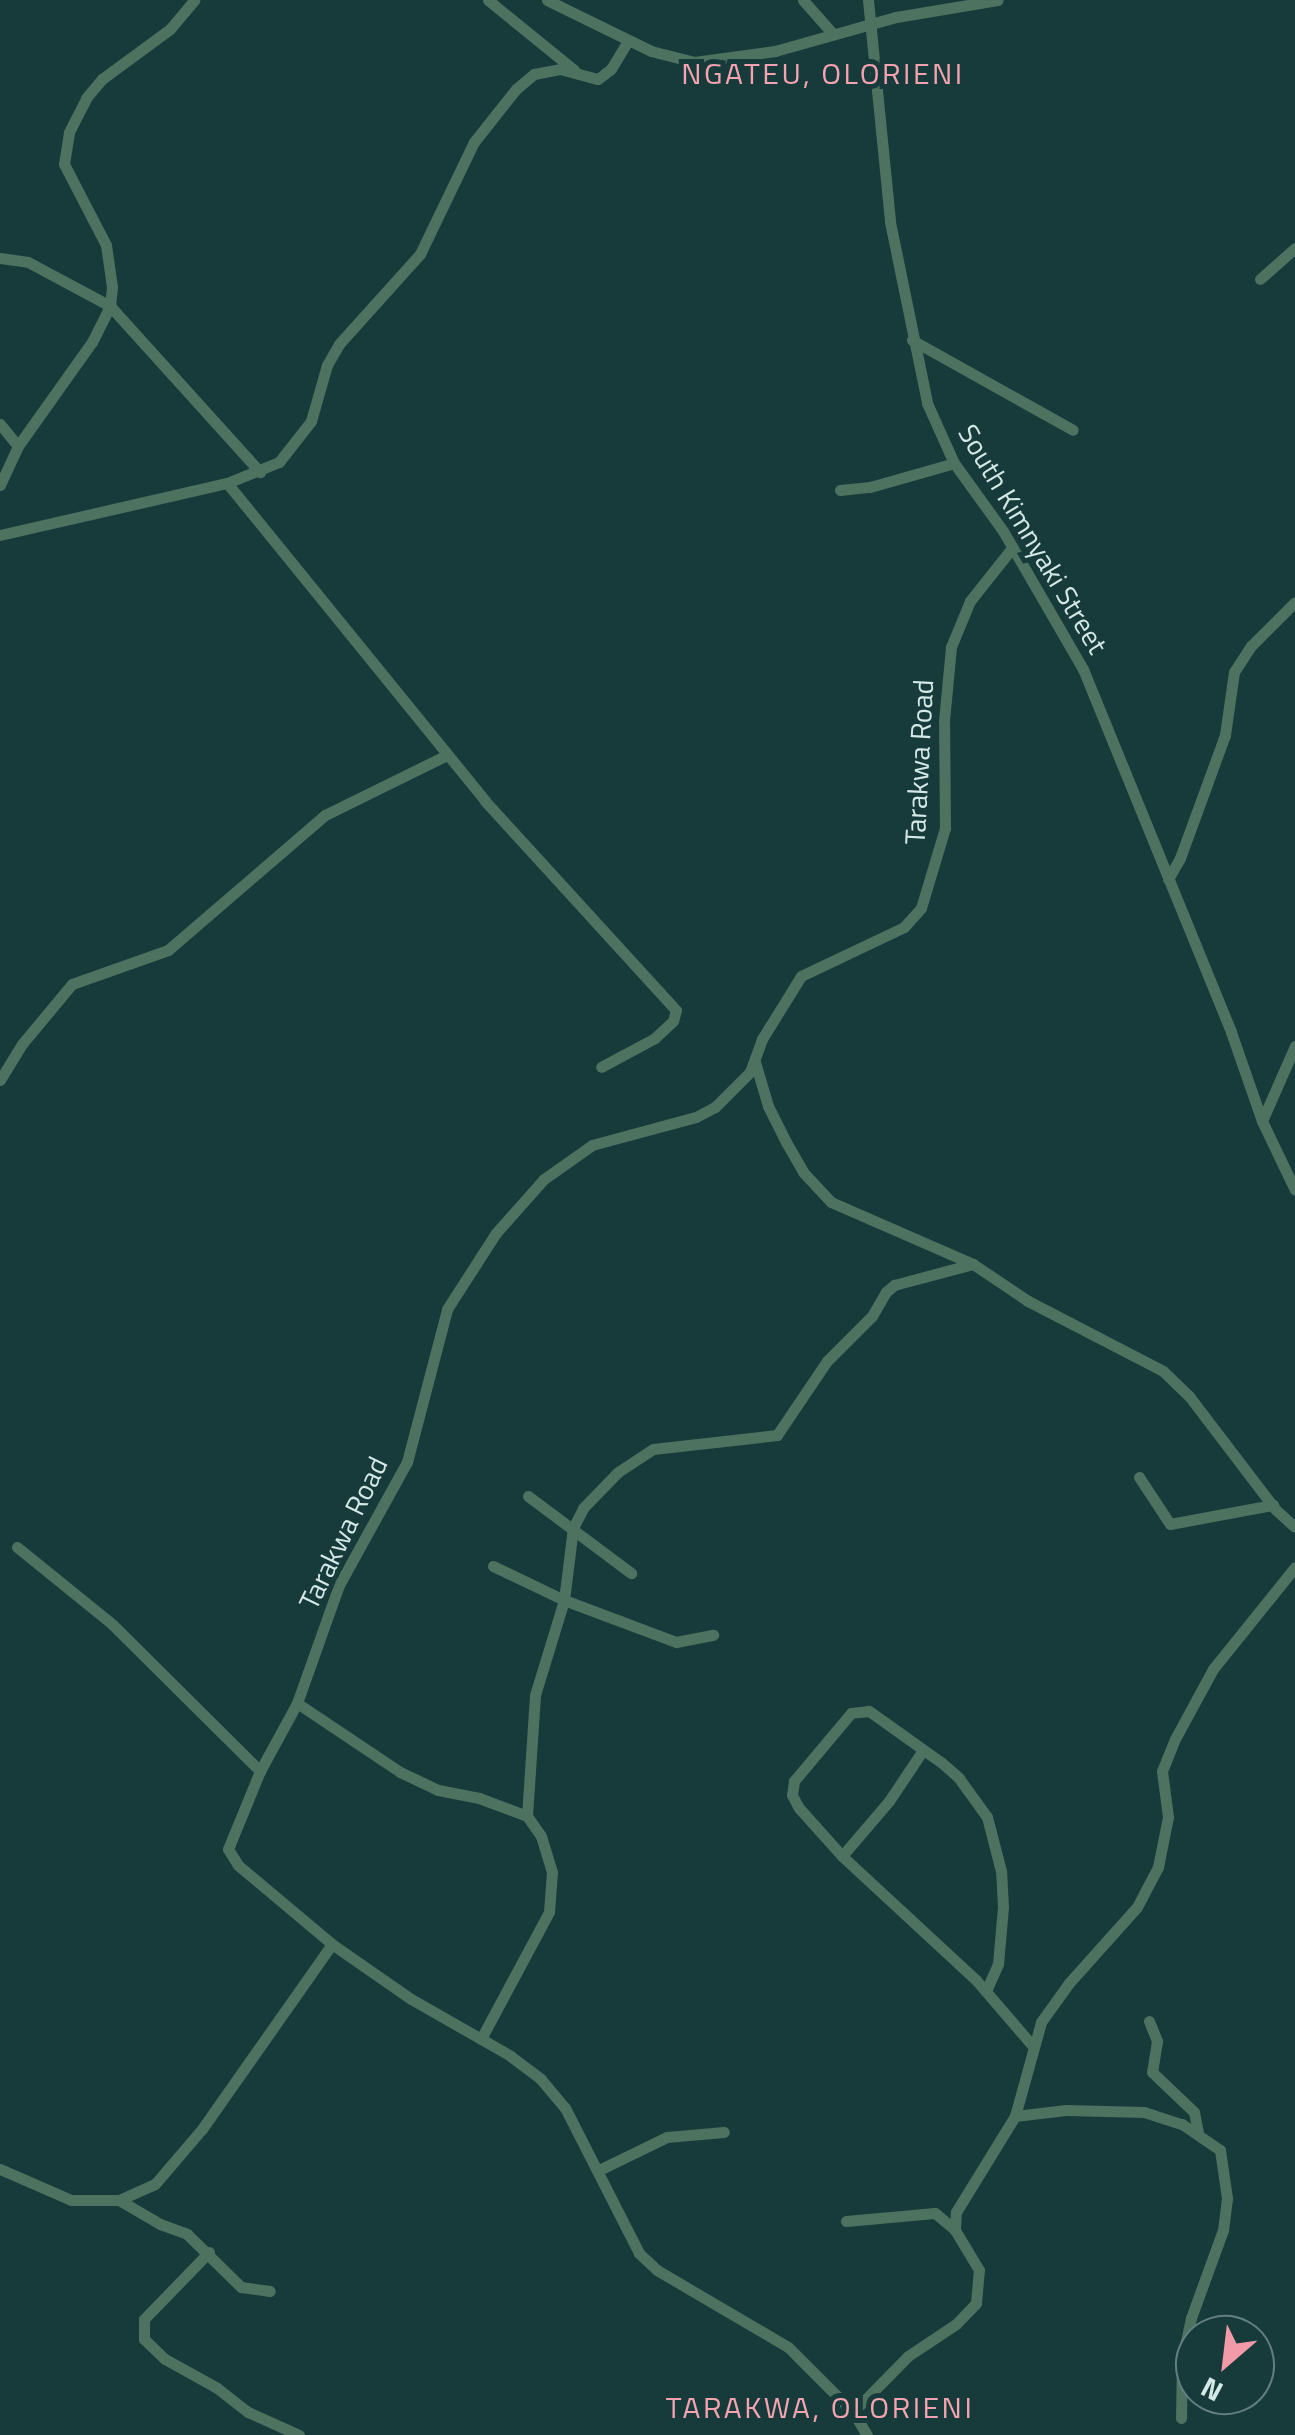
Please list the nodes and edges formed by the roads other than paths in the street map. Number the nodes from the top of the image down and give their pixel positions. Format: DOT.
graph roads {
  1 [pos="194,0"];
  2 [pos="488,0"];
  3 [pos="546,0"];
  4 [pos="803,0"];
  5 [pos="868,0"];
  6 [pos="998,0"];
  7 [pos="871,23"];
  8 [pos="832,34"];
  9 [pos="628,41"];
  10 [pos="574,70"];
  11 [pos="1295,248"];
  12 [pos="0,258"];
  13 [pos="1260,279"];
  14 [pos="110,306"];
  15 [pos="912,340"];
  16 [pos="0,424"];
  17 [pos="1074,430"];
  18 [pos="18,446"];
  19 [pos="954,463"];
  20 [pos="260,472"];
  21 [pos="227,484"];
  22 [pos="0,485"];
  23 [pos="840,490"];
  24 [pos="0,535"];
  25 [pos="1012,548"];
  26 [pos="1295,602"];
  27 [pos="447,755"];
  28 [pos="1168,879"];
  29 [pos="1295,1046"];
  30 [pos="755,1061"];
  31 [pos="601,1066"];
  32 [pos="0,1080"];
  33 [pos="1262,1121"];
  34 [pos="1295,1190"];
  35 [pos="973,1264"];
  36 [pos="1139,1477"];
  37 [pos="528,1496"];
  38 [pos="1272,1505"];
  39 [pos="1295,1527"];
  40 [pos="573,1528"];
  41 [pos="17,1547"];
  42 [pos="493,1566"];
  43 [pos="1295,1568"];
  44 [pos="631,1573"];
  45 [pos="564,1600"];
  46 [pos="712,1635"];
  47 [pos="296,1703"];
  48 [pos="923,1750"];
  49 [pos="260,1771"];
  50 [pos="527,1816"];
  51 [pos="842,1856"];
  52 [pos="332,1944"];
  53 [pos="986,1992"];
  54 [pos="1149,2021"];
  55 [pos="481,2040"];
  56 [pos="1032,2045"];
  57 [pos="1015,2116"];
  58 [pos="724,2132"];
  59 [pos="1198,2132"];
  60 [pos="0,2169"];
  61 [pos="599,2170"];
  62 [pos="118,2200"];
  63 [pos="846,2221"];
  64 [pos="956,2230"];
  65 [pos="208,2252"];
  66 [pos="270,2291"];
  67 [pos="853,2412"];
  68 [pos="1181,2418"];
  69 [pos="299,2435"];
  70 [pos="867,2435"];
  1 -- 14 [label="street"];
  2 -- 10 [label="street"];
  3 -- 9 [label="street"];
  4 -- 8 [label="street"];
  5 -- 7 [label="street, South Kimnyaki Street"];
  6 -- 7 [label="street"];
  7 -- 8 [label="street"];
  7 -- 15 [label="street, South Kimnyaki Street"];
  8 -- 9 [label="street"];
  9 -- 10 [label="street"];
  10 -- 20 [label="street"];
  11 -- 13 [label="street"];
  12 -- 14 [label="street"];
  14 -- 18 [label="street"];
  14 -- 20 [label="street"];
  15 -- 17 [label="street"];
  15 -- 19 [label="street, South Kimnyaki Street"];
  16 -- 18 [label="street"];
  18 -- 22 [label="street"];
  19 -- 23 [label="street"];
  19 -- 25 [label="street, South Kimnyaki Street"];
  20 -- 21 [label="street"];
  21 -- 24 [label="street"];
  21 -- 27 [label="street"];
  25 -- 28 [label="street, South Kimnyaki Street"];
  25 -- 30 [label="street, Tarakwa Road"];
  26 -- 28 [label="street"];
  27 -- 31 [label="street"];
  27 -- 32 [label="street"];
  28 -- 33 [label="street, South Kimnyaki Street"];
  29 -- 33 [label="street"];
  30 -- 35 [label="street"];
  30 -- 47 [label="street, Tarakwa Road"];
  33 -- 34 [label="street, South Kimnyaki Street"];
  35 -- 38 [label="street"];
  35 -- 40 [label="street"];
  36 -- 38 [label="street"];
  37 -- 40 [label="street"];
  38 -- 39 [label="street"];
  40 -- 44 [label="street"];
  40 -- 45 [label="street"];
  41 -- 49 [label="street"];
  42 -- 45 [label="street"];
  43 -- 56 [label="street"];
  45 -- 46 [label="street"];
  45 -- 50 [label="street"];
  47 -- 49 [label="street, Tarakwa Road"];
  47 -- 50 [label="street"];
  48 -- 51 [label="street"];
  48 -- 51 [label="street"];
  48 -- 53 [label="street"];
  49 -- 52 [label="street, Tarakwa Road"];
  50 -- 55 [label="street"];
  51 -- 53 [label="street"];
  52 -- 55 [label="street, Tarakwa Road"];
  52 -- 62 [label="street"];
  53 -- 56 [label="street"];
  54 -- 59 [label="street"];
  55 -- 61 [label="street, Tarakwa Road"];
  56 -- 57 [label="street"];
  57 -- 59 [label="street"];
  57 -- 64 [label="street"];
  58 -- 61 [label="street"];
  59 -- 68 [label="street"];
  60 -- 62 [label="street"];
  61 -- 67 [label="street, Tarakwa Road"];
  62 -- 65 [label="street"];
  63 -- 64 [label="street"];
  64 -- 67 [label="street"];
  65 -- 66 [label="street"];
  65 -- 69 [label="street"];
  67 -- 70 [label="street, Tarakwa Road"];
}
